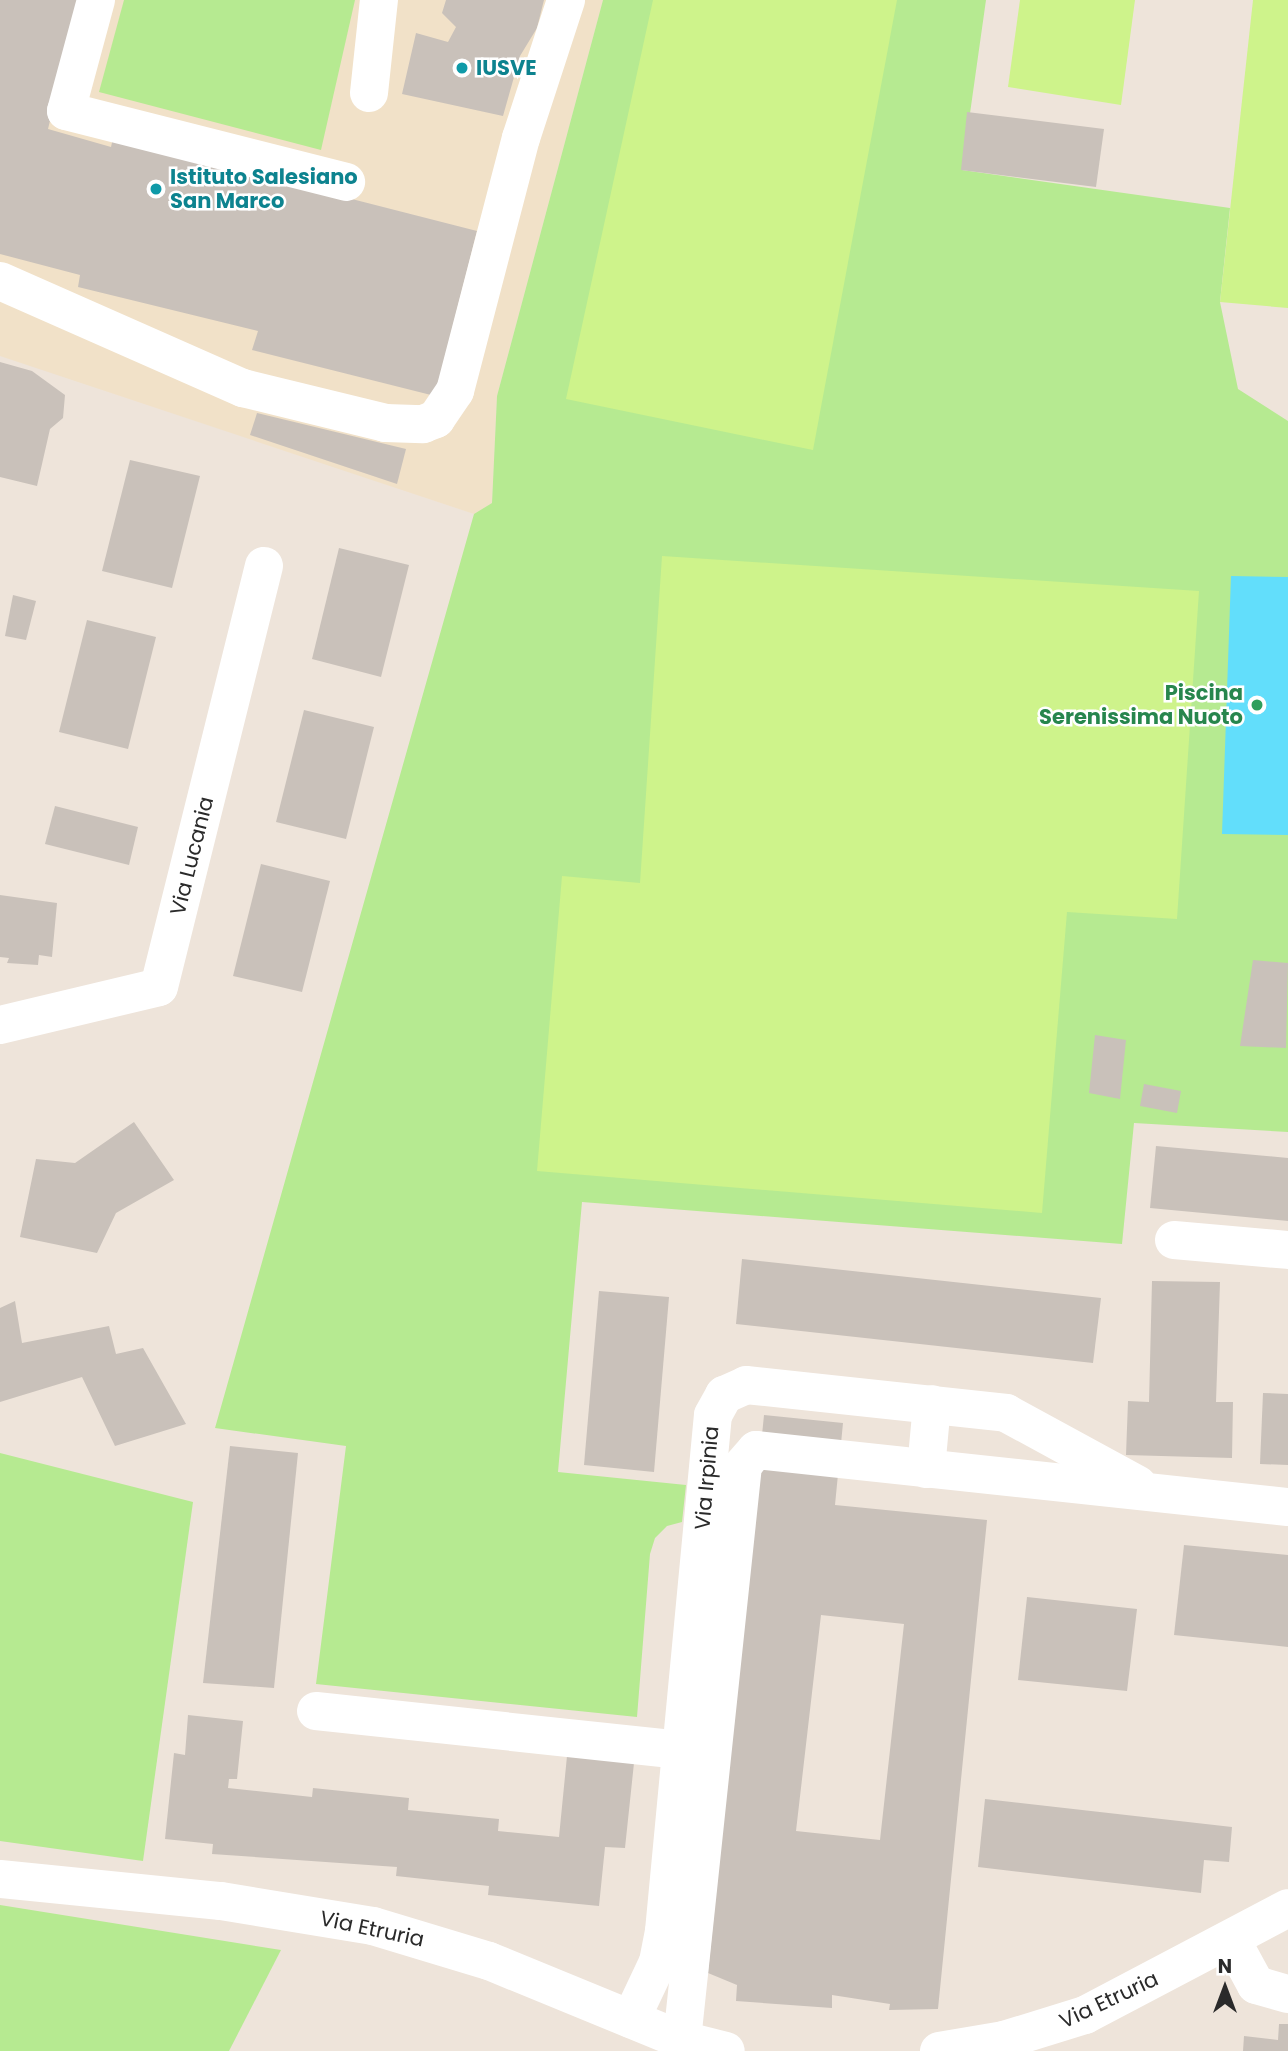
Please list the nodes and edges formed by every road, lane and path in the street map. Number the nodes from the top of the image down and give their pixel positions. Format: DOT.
graph roads {
  1 [pos="96,0"];
  2 [pos="379,0"];
  3 [pos="565,0"];
  4 [pos="369,93"];
  5 [pos="346,183"];
  6 [pos="0,281"];
  7 [pos="264,566"];
  8 [pos="0,1025"];
  9 [pos="1174,1240"];
  10 [pos="1288,1250"];
  11 [pos="932,1404"];
  12 [pos="926,1469"];
  13 [pos="1152,1493"];
  14 [pos="1288,1507"];
  15 [pos="705,1678"];
  16 [pos="316,1711"];
  17 [pos="681,1750"];
  18 [pos="0,1879"];
  19 [pos="1288,1908"];
  20 [pos="1231,1939"];
  21 [pos="1288,1994"];
  22 [pos="631,2019"];
  23 [pos="682,2040"];
  24 [pos="726,2051"];
  25 [pos="939,2051"];
  1 -- 5 [label="street"];
  2 -- 4 [label="street"];
  3 -- 6 [label="street"];
  7 -- 8 [label="street, Via Lucania"];
  9 -- 10 [label="street"];
  11 -- 12 [label="street"];
  11 -- 13 [label="street, Via Irpinia"];
  11 -- 15 [label="street, Via Irpinia"];
  12 -- 13 [label="street"];
  12 -- 15 [label="street"];
  13 -- 14 [label="street, Via Irpinia"];
  15 -- 17 [label="street, Via Irpinia"];
  15 -- 23 [label="street"];
  16 -- 17 [label="street"];
  17 -- 22 [label="street, Via Irpinia"];
  18 -- 22 [label="street, Via Etruria"];
  19 -- 20 [label="street, Via Etruria"];
  20 -- 21 [label="street"];
  20 -- 25 [label="street, Via Etruria"];
  22 -- 23 [label="street, Via Etruria"];
  23 -- 24 [label="street, Via Etruria"];
}
